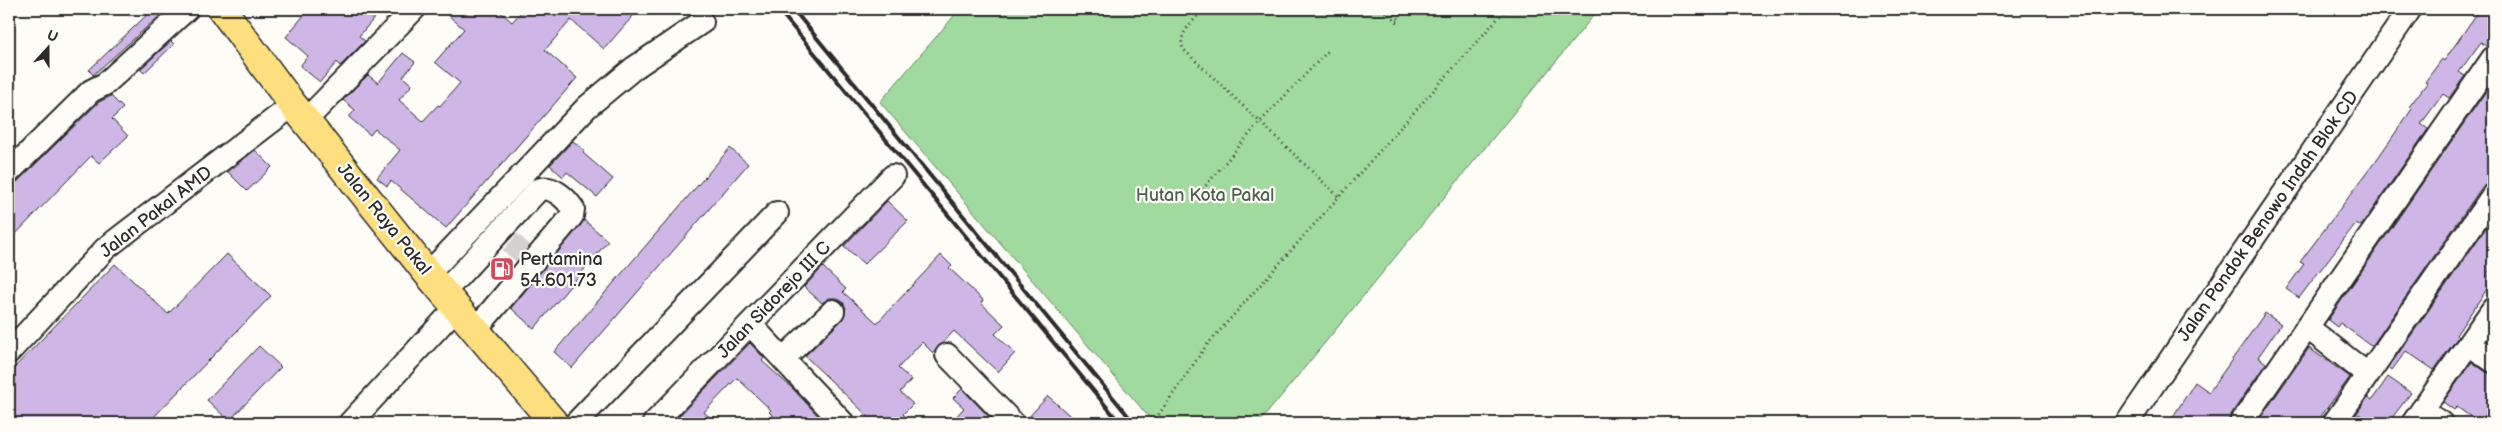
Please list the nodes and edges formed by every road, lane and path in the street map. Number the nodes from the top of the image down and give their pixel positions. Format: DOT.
graph roads {
  1 [pos="186,9"];
  2 [pos="222,9"];
  3 [pos="414,9"];
  4 [pos="1204,9"];
  5 [pos="1381,9"];
  6 [pos="1392,9"];
  7 [pos="1506,9"];
  8 [pos="2410,9"];
  9 [pos="702,22"];
  10 [pos="1328,51"];
  11 [pos="2493,58"];
  12 [pos="299,113"];
  13 [pos="1259,123"];
  14 [pos="9,172"];
  15 [pos="893,176"];
  16 [pos="2493,195"];
  17 [pos="1338,196"];
  18 [pos="1196,197"];
  19 [pos="778,213"];
  20 [pos="443,291"];
  21 [pos="833,311"];
  22 [pos="2490,323"];
  23 [pos="750,324"];
  24 [pos="2307,327"];
  25 [pos="476,328"];
  26 [pos="2470,345"];
  27 [pos="9,352"];
  28 [pos="947,355"];
  29 [pos="784,358"];
  30 [pos="2493,361"];
  31 [pos="2367,374"];
  32 [pos="2418,417"];
  33 [pos="350,423"];
  34 [pos="554,423"];
  35 [pos="576,423"];
  36 [pos="654,423"];
  37 [pos="843,423"];
  38 [pos="1013,423"];
  39 [pos="1153,423"];
  40 [pos="2126,423"];
  41 [pos="2241,423"];
  42 [pos="2334,423"];
  43 [pos="2441,423"];
  1 -- 14 [label="street"];
  2 -- 12 [label="main road, Jalan Raya Pakal"];
  3 -- 12 [label="street, Jalan Pakal AMD"];
  4 -- 13 [label="path"];
  5 -- 6 [label="path"];
  7 -- 17 [label="path"];
  8 -- 40 [label="street, Jalan Pondok Benowo Indah Blok CD"];
  9 -- 20 [label="street"];
  10 -- 13 [label="path"];
  11 -- 24 [label="street"];
  12 -- 20 [label="main road, Jalan Raya Pakal"];
  12 -- 27 [label="street, Jalan Pakal AMD"];
  13 -- 17 [label="path"];
  13 -- 18 [label="path"];
  15 -- 23 [label="street, Jalan Sidorejo III C"];
  16 -- 31 [label="street"];
  17 -- 39 [label="path"];
  19 -- 35 [label="street"];
  20 -- 25 [label="main road, Jalan Raya Pakal"];
  20 -- 25 [label="street"];
  20 -- 33 [label="street"];
  21 -- 29 [label="street"];
  22 -- 26 [label="street"];
  23 -- 29 [label="street"];
  23 -- 36 [label="street, Jalan Sidorejo III C"];
  24 -- 31 [label="street"];
  24 -- 41 [label="street"];
  25 -- 34 [label="main road, Jalan Raya Pakal"];
  26 -- 30 [label="street"];
  26 -- 32 [label="street"];
  28 -- 38 [label="street"];
  29 -- 37 [label="street"];
  31 -- 42 [label="street"];
  32 -- 43 [label="street"];
}
